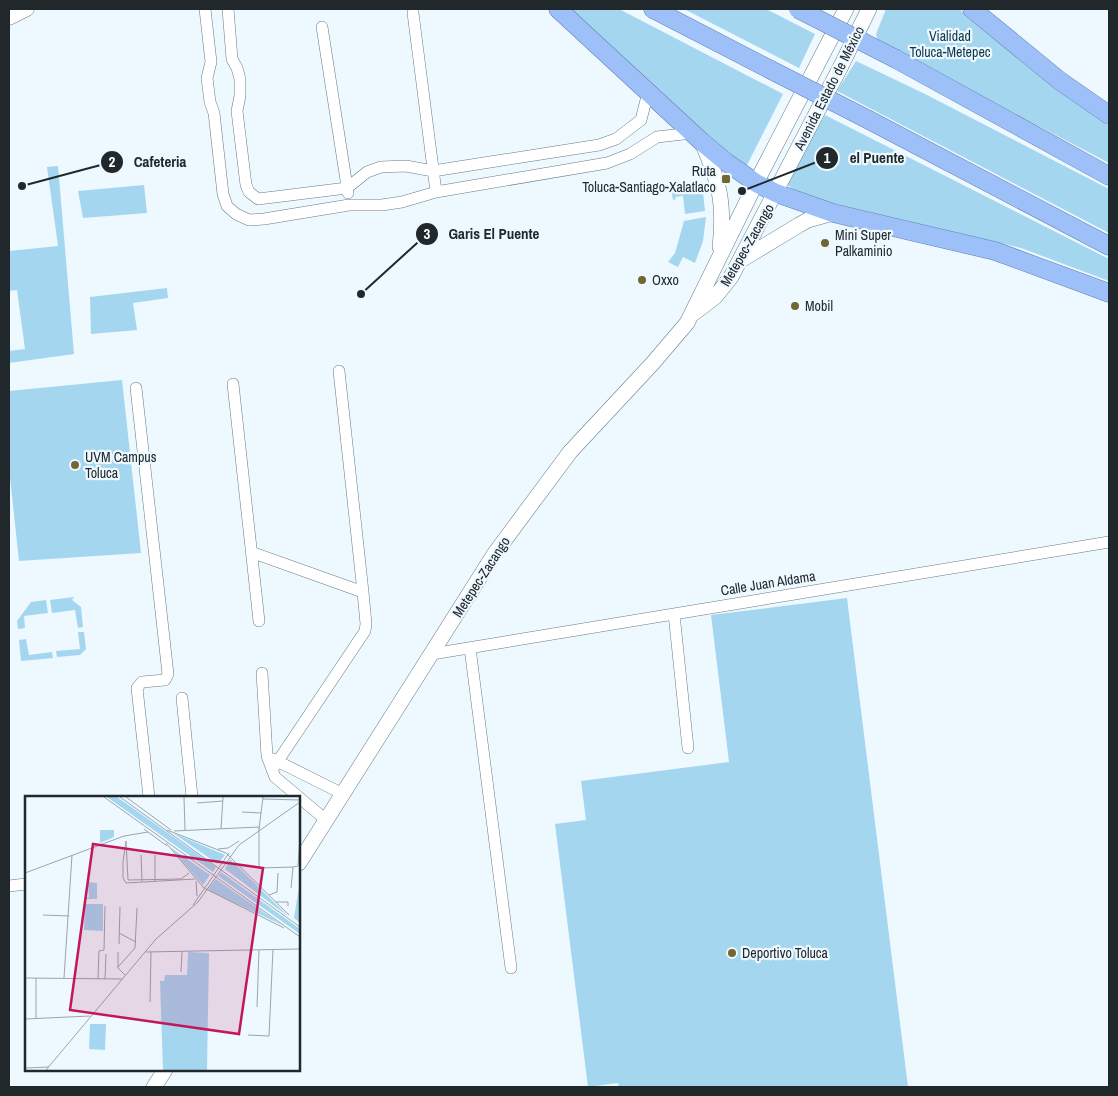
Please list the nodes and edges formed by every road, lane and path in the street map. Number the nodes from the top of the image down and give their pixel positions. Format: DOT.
graph roads {
  1 [pos="26,9"];
  2 [pos="205,9"];
  3 [pos="228,9"];
  4 [pos="558,9"];
  5 [pos="653,9"];
  6 [pos="798,9"];
  7 [pos="846,9"];
  8 [pos="869,9"];
  9 [pos="972,9"];
  10 [pos="413,13"];
  11 [pos="9,18"];
  12 [pos="322,27"];
  13 [pos="232,59"];
  14 [pos="210,62"];
  15 [pos="648,92"];
  16 [pos="237,111"];
  17 [pos="214,113"];
  18 [pos="1109,115"];
  19 [pos="642,120"];
  20 [pos="657,137"];
  21 [pos="697,138"];
  22 [pos="616,139"];
  23 [pos="630,154"];
  24 [pos="433,171"];
  25 [pos="1109,176"];
  26 [pos="756,183"];
  27 [pos="347,188"];
  28 [pos="436,192"];
  29 [pos="776,193"];
  30 [pos="350,205"];
  31 [pos="833,213"];
  32 [pos="1109,246"];
  33 [pos="720,256"];
  34 [pos="740,261"];
  35 [pos="1109,293"];
  36 [pos="693,314"];
  37 [pos="339,371"];
  38 [pos="233,384"];
  39 [pos="136,388"];
  40 [pos="1109,542"];
  41 [pos="251,552"];
  42 [pos="363,592"];
  43 [pos="674,614"];
  44 [pos="258,622"];
  45 [pos="470,648"];
  46 [pos="432,654"];
  47 [pos="262,673"];
  48 [pos="182,698"];
  49 [pos="688,748"];
  50 [pos="275,766"];
  51 [pos="304,774"];
  52 [pos="294,793"];
  53 [pos="343,794"];
  54 [pos="149,796"];
  55 [pos="192,796"];
  56 [pos="298,796"];
  57 [pos="300,798"];
  58 [pos="326,820"];
  59 [pos="304,849"];
  60 [pos="25,884"];
  61 [pos="9,886"];
  62 [pos="511,968"];
  63 [pos="164,1071"];
  64 [pos="154,1087"];
  1 -- 11 [label="street"];
  2 -- 14 [label="street"];
  3 -- 13 [label="street"];
  4 -- 15 [label="highway"];
  5 -- 32 [label="highway, bridge"];
  6 -- 25 [label="highway, bridge"];
  7 -- 26 [label="main road, Avenida Estado de México"];
  8 -- 29 [label="main road, Avenida Estado de México"];
  9 -- 18 [label="highway"];
  10 -- 24 [label="street"];
  12 -- 27 [label="street"];
  13 -- 14 [label="street"];
  13 -- 16 [label="street"];
  14 -- 17 [label="street"];
  15 -- 19 [label="street"];
  15 -- 21 [label="highway"];
  16 -- 17 [label="street"];
  16 -- 27 [label="street"];
  17 -- 30 [label="street"];
  19 -- 20 [label="street"];
  19 -- 22 [label="street"];
  20 -- 21 [label="street"];
  20 -- 23 [label="street"];
  21 -- 26 [label="highway"];
  21 -- 33 [label="main road"];
  22 -- 23 [label="street"];
  22 -- 24 [label="street"];
  23 -- 28 [label="street"];
  24 -- 27 [label="street"];
  24 -- 28 [label="street"];
  26 -- 29 [label="highway"];
  26 -- 33 [label="main road, Metepec-Zacango"];
  27 -- 30 [label="street"];
  28 -- 30 [label="street"];
  29 -- 31 [label="highway"];
  29 -- 34 [label="main road, Metepec-Zacango"];
  31 -- 34 [label="main road"];
  31 -- 35 [label="highway"];
  33 -- 36 [label="main road, Metepec-Zacango"];
  34 -- 36 [label="main road, Metepec-Zacango"];
  36 -- 46 [label="main road, Metepec-Zacango"];
  37 -- 42 [label="street"];
  38 -- 41 [label="street"];
  39 -- 54 [label="street"];
  40 -- 43 [label="street, Calle Juan Aldama"];
  41 -- 42 [label="street"];
  41 -- 44 [label="street"];
  42 -- 50 [label="street"];
  43 -- 45 [label="street, Calle Juan Aldama"];
  43 -- 49 [label="street"];
  45 -- 46 [label="street, Calle Juan Aldama"];
  45 -- 62 [label="street"];
  46 -- 53 [label="main road, Metepec-Zacango"];
  47 -- 50 [label="street"];
  48 -- 55 [label="street"];
  50 -- 51 [label="street"];
  50 -- 52 [label="street"];
  51 -- 52 [label="street"];
  51 -- 53 [label="street"];
  52 -- 56 [label="street"];
  53 -- 58 [label="main road, Metepec-Zacango"];
  57 -- 58 [label="street"];
  58 -- 59 [label="main road, Metepec-Zacango"];
  60 -- 61 [label="street"];
  63 -- 64 [label="main road"];
}
